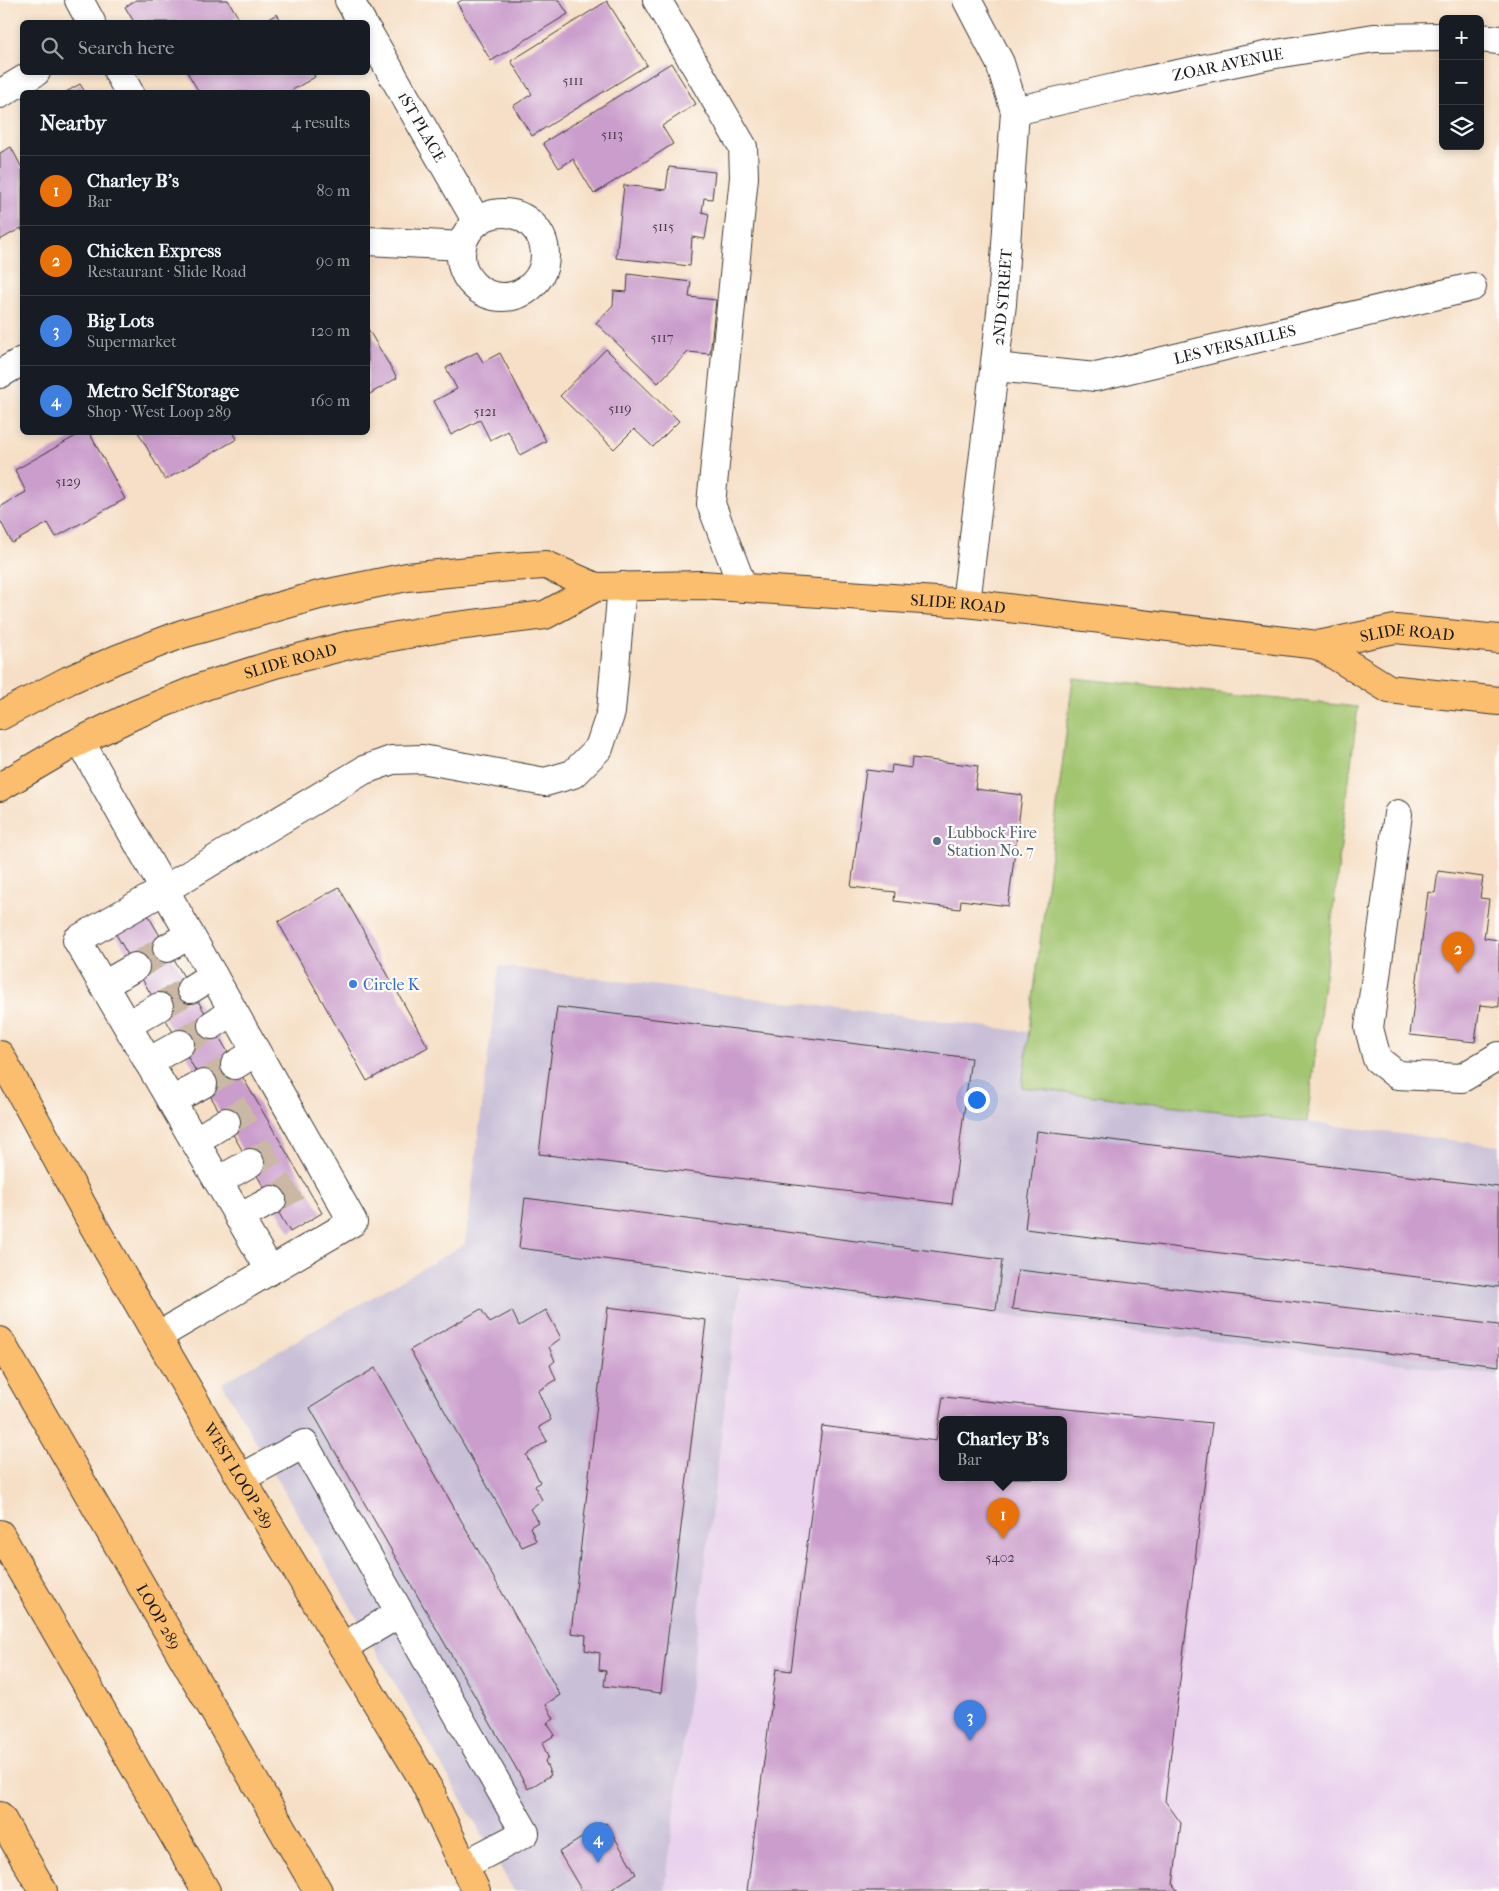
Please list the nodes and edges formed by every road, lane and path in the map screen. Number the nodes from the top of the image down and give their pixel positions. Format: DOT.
graph roads {
  1 [pos="79,0"];
  2 [pos="349,0"];
  3 [pos="657,0"];
  4 [pos="968,0"];
  5 [pos="90,20"];
  6 [pos="361,20"];
  7 [pos="370,35"];
  8 [pos="1439,37"];
  9 [pos="1484,38"];
  10 [pos="1499,40"];
  11 [pos="31,75"];
  12 [pos="120,75"];
  13 [pos="129,90"];
  14 [pos="0,94"];
  15 [pos="1015,111"];
  16 [pos="477,222"];
  17 [pos="370,241"];
  18 [pos="462,246"];
  19 [pos="1472,287"];
  20 [pos="20,362"];
  21 [pos="995,367"];
  22 [pos="0,374"];
  23 [pos="609,587"];
  24 [pos="743,588"];
  25 [pos="966,603"];
  26 [pos="1499,639"];
  27 [pos="1318,645"];
  28 [pos="1499,701"];
  29 [pos="0,716"];
  30 [pos="80,741"];
  31 [pos="0,787"];
  32 [pos="1398,814"];
  33 [pos="164,890"];
  34 [pos="135,967"];
  35 [pos="104,985"];
  36 [pos="159,1007"];
  37 [pos="127,1025"];
  38 [pos="180,1044"];
  39 [pos="0,1055"];
  40 [pos="1499,1056"];
  41 [pos="148,1062"];
  42 [pos="204,1084"];
  43 [pos="171,1102"];
  44 [pos="226,1122"];
  45 [pos="195,1141"];
  46 [pos="250,1163"];
  47 [pos="218,1181"];
  48 [pos="272,1200"];
  49 [pos="239,1218"];
  50 [pos="270,1270"];
  51 [pos="158,1336"];
  52 [pos="0,1341"];
  53 [pos="241,1478"];
  54 [pos="0,1534"];
  55 [pos="400,1613"];
  56 [pos="343,1647"];
  57 [pos="421,1775"];
  58 [pos="0,1816"];
  59 [pos="470,1862"];
  60 [pos="43,1891"];
  61 [pos="206,1891"];
  62 [pos="318,1891"];
  63 [pos="476,1891"];
  64 [pos="487,1891"];
  1 -- 5 [label="street"];
  2 -- 6 [label="street"];
  3 -- 24 [label="street"];
  4 -- 15 [label="street, 2ND STREET"];
  7 -- 16 [label="street, 1ST PLACE"];
  8 -- 15 [label="street, ZOAR AVENUE"];
  9 -- 10 [label="street"];
  11 -- 14 [label="street"];
  12 -- 13 [label="street"];
  15 -- 21 [label="street, 2ND STREET"];
  16 -- 18 [label="street"];
  16 -- 18 [label="street"];
  17 -- 18 [label="street"];
  19 -- 21 [label="street, LES VERSAILLES"];
  20 -- 22 [label="street"];
  21 -- 25 [label="street, 2ND STREET"];
  23 -- 24 [label="main road, SLIDE ROAD"];
  23 -- 29 [label="main road, SLIDE ROAD"];
  23 -- 30 [label="main road, SLIDE ROAD"];
  23 -- 33 [label="street"];
  24 -- 25 [label="main road, SLIDE ROAD"];
  25 -- 27 [label="main road, SLIDE ROAD"];
  26 -- 27 [label="main road, SLIDE ROAD"];
  27 -- 28 [label="main road, SLIDE ROAD"];
  30 -- 31 [label="main road, SLIDE ROAD"];
  30 -- 33 [label="street"];
  32 -- 40 [label="street"];
  33 -- 35 [label="street"];
  33 -- 50 [label="street"];
  34 -- 35 [label="street"];
  35 -- 37 [label="street"];
  36 -- 37 [label="street"];
  37 -- 41 [label="street"];
  38 -- 41 [label="street"];
  39 -- 51 [label="main road, WEST LOOP 289"];
  41 -- 43 [label="street"];
  42 -- 43 [label="street"];
  43 -- 45 [label="street"];
  44 -- 45 [label="street"];
  45 -- 47 [label="street"];
  46 -- 47 [label="street"];
  47 -- 49 [label="street"];
  48 -- 49 [label="street"];
  49 -- 50 [label="street"];
  50 -- 51 [label="street"];
  51 -- 53 [label="main road, WEST LOOP 289"];
  52 -- 62 [label="main road, LOOP 289"];
  53 -- 55 [label="street"];
  53 -- 56 [label="main road, WEST LOOP 289"];
  54 -- 61 [label="main road"];
  55 -- 56 [label="street"];
  55 -- 59 [label="street"];
  56 -- 57 [label="main road, WEST LOOP 289"];
  57 -- 59 [label="main road, WEST LOOP 289"];
  57 -- 63 [label="main road"];
  58 -- 60 [label="main road"];
  59 -- 64 [label="main road, WEST LOOP 289"];
}
